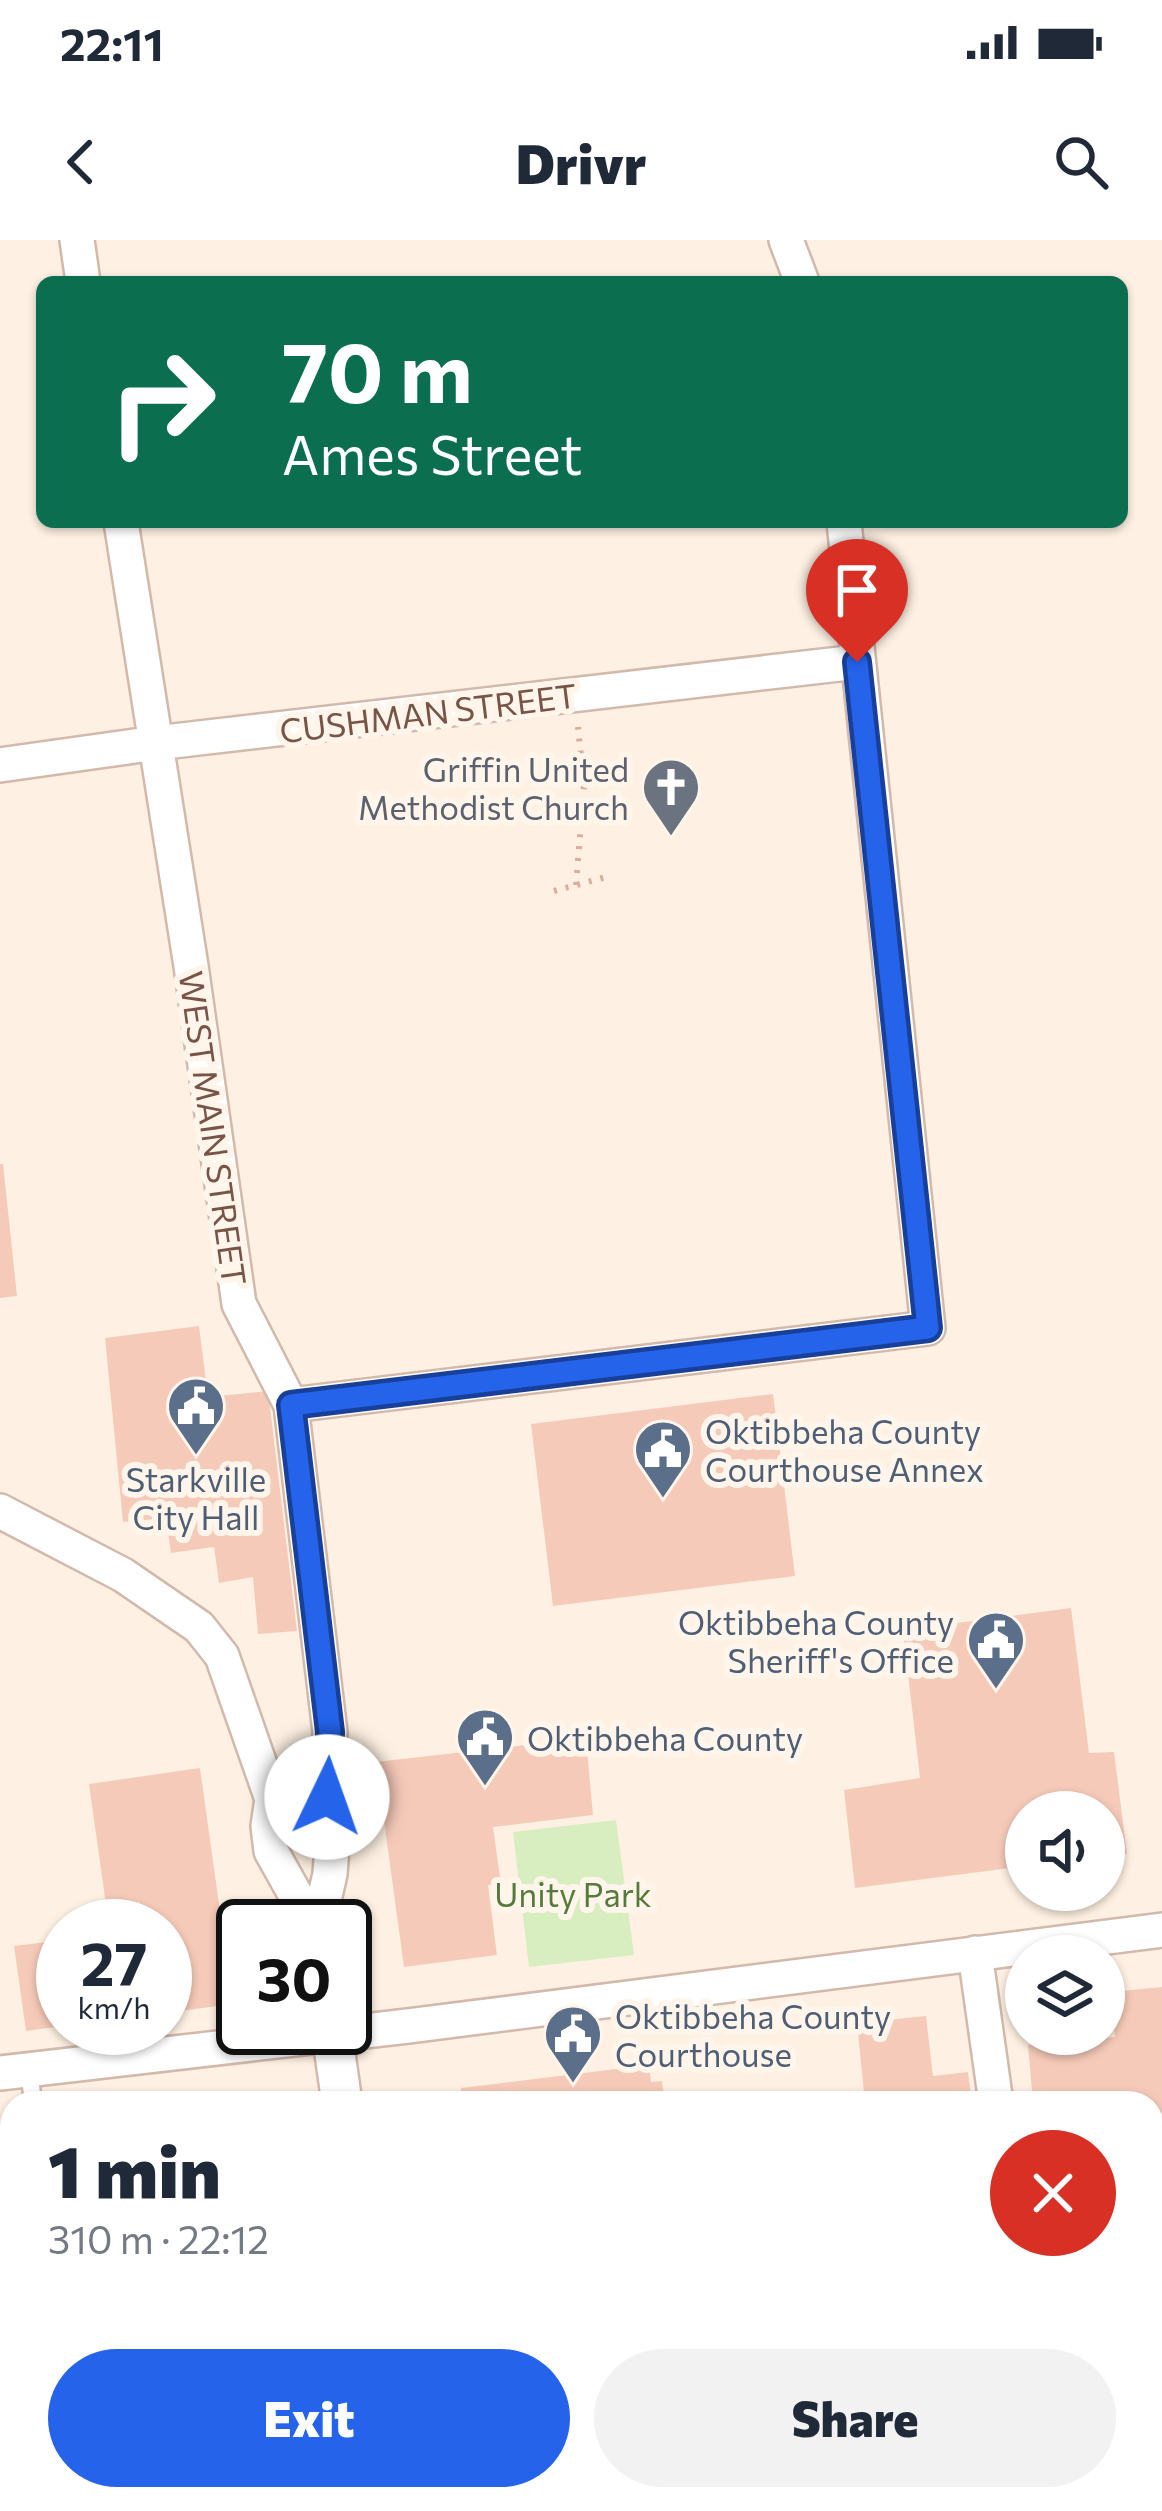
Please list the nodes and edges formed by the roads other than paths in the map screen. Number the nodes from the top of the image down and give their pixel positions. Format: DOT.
graph roads {
  1 [pos="77,240"];
  2 [pos="786,240"];
  3 [pos="82,276"];
  4 [pos="800,276"];
  5 [pos="122,528"];
  6 [pos="845,528"];
  7 [pos="857,662"];
  8 [pos="156,743"];
  9 [pos="0,765"];
  10 [pos="291,1405"];
  11 [pos="0,1511"];
  12 [pos="327,1797"];
  13 [pos="272,1799"];
  14 [pos="300,1899"];
  15 [pos="323,1899"];
  16 [pos="1162,1930"];
  17 [pos="975,1953"];
  18 [pos="372,2026"];
  19 [pos="216,2050"];
  20 [pos="335,2055"];
  21 [pos="21,2082"];
  22 [pos="340,2091"];
  23 [pos="994,2091"];
  1 -- 3 [label="street"];
  2 -- 4 [label="street"];
  5 -- 8 [label="street, WEST MAIN STREET"];
  6 -- 7 [label="street"];
  7 -- 8 [label="street, CUSHMAN STREET"];
  7 -- 10 [label="street"];
  8 -- 9 [label="street, CUSHMAN STREET"];
  8 -- 10 [label="street, WEST MAIN STREET"];
  10 -- 12 [label="street, WEST MAIN STREET"];
  11 -- 13 [label="street"];
  12 -- 13 [label="street"];
  12 -- 15 [label="street, WEST MAIN STREET"];
  13 -- 14 [label="street"];
  16 -- 17 [label="street"];
  17 -- 18 [label="street"];
  17 -- 23 [label="street"];
  19 -- 21 [label="street"];
  20 -- 22 [label="street"];
}
